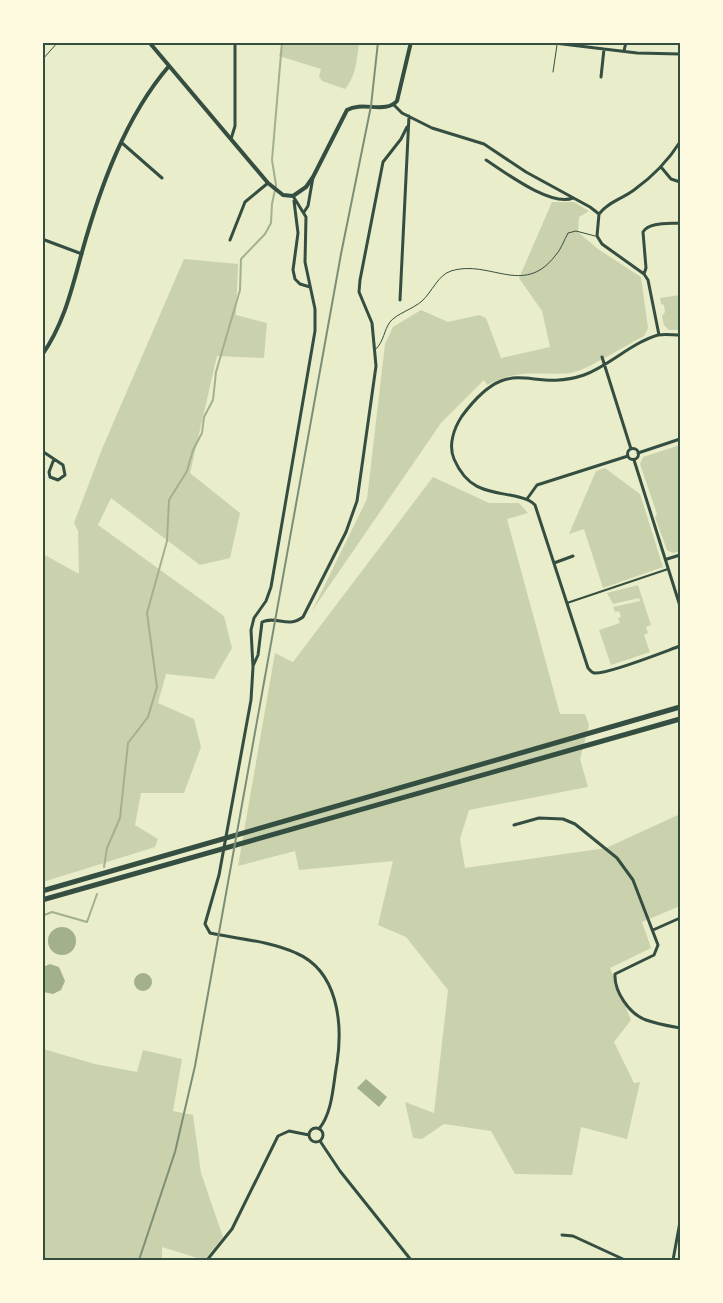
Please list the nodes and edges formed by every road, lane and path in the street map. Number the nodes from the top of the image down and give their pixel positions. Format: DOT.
graph roads {
  1 [pos="58,42"];
  2 [pos="149,42"];
  3 [pos="235,42"];
  4 [pos="410,42"];
  5 [pos="546,42"];
  6 [pos="626,42"];
  7 [pos="557,44"];
  8 [pos="604,49"];
  9 [pos="624,52"];
  10 [pos="680,54"];
  11 [pos="42,60"];
  12 [pos="169,66"];
  13 [pos="553,72"];
  14 [pos="601,77"];
  15 [pos="394,105"];
  16 [pos="409,116"];
  17 [pos="407,127"];
  18 [pos="231,139"];
  19 [pos="122,142"];
  20 [pos="680,142"];
  21 [pos="486,160"];
  22 [pos="661,167"];
  23 [pos="313,177"];
  24 [pos="162,178"];
  25 [pos="680,182"];
  26 [pos="268,183"];
  27 [pos="294,198"];
  28 [pos="573,198"];
  29 [pos="304,212"];
  30 [pos="599,214"];
  31 [pos="680,223"];
  32 [pos="597,236"];
  33 [pos="42,239"];
  34 [pos="230,240"];
  35 [pos="82,254"];
  36 [pos="644,274"];
  37 [pos="310,287"];
  38 [pos="400,300"];
  39 [pos="659,335"];
  40 [pos="680,335"];
  41 [pos="376,349"];
  42 [pos="42,355"];
  43 [pos="602,357"];
  44 [pos="604,363"];
  45 [pos="680,439"];
  46 [pos="631,449"];
  47 [pos="42,451"];
  48 [pos="638,452"];
  49 [pos="628,456"];
  50 [pos="54,459"];
  51 [pos="634,460"];
  52 [pos="527,499"];
  53 [pos="680,554"];
  54 [pos="573,556"];
  55 [pos="666,559"];
  56 [pos="554,563"];
  57 [pos="668,569"];
  58 [pos="567,603"];
  59 [pos="680,606"];
  60 [pos="680,646"];
  61 [pos="253,667"];
  62 [pos="680,707"];
  63 [pos="680,719"];
  64 [pos="514,825"];
  65 [pos="42,891"];
  66 [pos="43,900"];
  67 [pos="680,918"];
  68 [pos="653,930"];
  69 [pos="680,1028"];
  70 [pos="320,1129"];
  71 [pos="309,1136"];
  72 [pos="320,1141"];
  73 [pos="680,1222"];
  74 [pos="562,1235"];
  75 [pos="207,1260"];
  76 [pos="410,1260"];
  77 [pos="625,1260"];
  78 [pos="673,1260"];
  1 -- 11 [label="lane"];
  2 -- 12 [label="street"];
  3 -- 18 [label="street"];
  4 -- 15 [label="street"];
  5 -- 7 [label="street"];
  6 -- 9 [label="street"];
  7 -- 8 [label="street"];
  7 -- 13 [label="lane"];
  8 -- 9 [label="street"];
  8 -- 14 [label="street"];
  9 -- 10 [label="street"];
  12 -- 18 [label="street"];
  12 -- 19 [label="street"];
  15 -- 16 [label="street"];
  15 -- 23 [label="street"];
  16 -- 17 [label="street"];
  16 -- 28 [label="street"];
  17 -- 38 [label="street"];
  17 -- 41 [label="street"];
  18 -- 26 [label="street"];
  19 -- 24 [label="street"];
  19 -- 35 [label="street"];
  20 -- 22 [label="street"];
  21 -- 28 [label="street"];
  22 -- 25 [label="street"];
  22 -- 30 [label="street"];
  23 -- 27 [label="street"];
  23 -- 29 [label="street"];
  26 -- 27 [label="street"];
  26 -- 34 [label="street"];
  27 -- 29 [label="street"];
  27 -- 37 [label="street"];
  28 -- 30 [label="street"];
  29 -- 37 [label="street"];
  30 -- 32 [label="street"];
  31 -- 36 [label="street"];
  32 -- 36 [label="street"];
  32 -- 41 [label="lane"];
  33 -- 35 [label="street"];
  35 -- 42 [label="street"];
  36 -- 39 [label="street"];
  37 -- 61 [label="street"];
  39 -- 40 [label="street"];
  39 -- 44 [label="street"];
  41 -- 61 [label="street"];
  43 -- 44 [label="street"];
  44 -- 46 [label="street"];
  44 -- 52 [label="street"];
  45 -- 48 [label="street"];
  46 -- 48 [label="street"];
  46 -- 49 [label="street"];
  47 -- 50 [label="street"];
  48 -- 51 [label="street"];
  49 -- 51 [label="street"];
  49 -- 52 [label="street"];
  50 -- 50 [label="street"];
  51 -- 55 [label="street"];
  52 -- 56 [label="street"];
  53 -- 55 [label="street"];
  54 -- 56 [label="street"];
  55 -- 57 [label="street"];
  56 -- 58 [label="street"];
  57 -- 58 [label="street"];
  57 -- 59 [label="street"];
  58 -- 60 [label="street"];
  61 -- 70 [label="street"];
  62 -- 65 [label="highway"];
  63 -- 66 [label="highway"];
  64 -- 68 [label="street"];
  67 -- 68 [label="street"];
  68 -- 69 [label="street"];
  70 -- 71 [label="street"];
  70 -- 72 [label="street"];
  71 -- 72 [label="street"];
  71 -- 75 [label="street"];
  72 -- 76 [label="street"];
  73 -- 78 [label="street"];
  74 -- 77 [label="street"];
}
